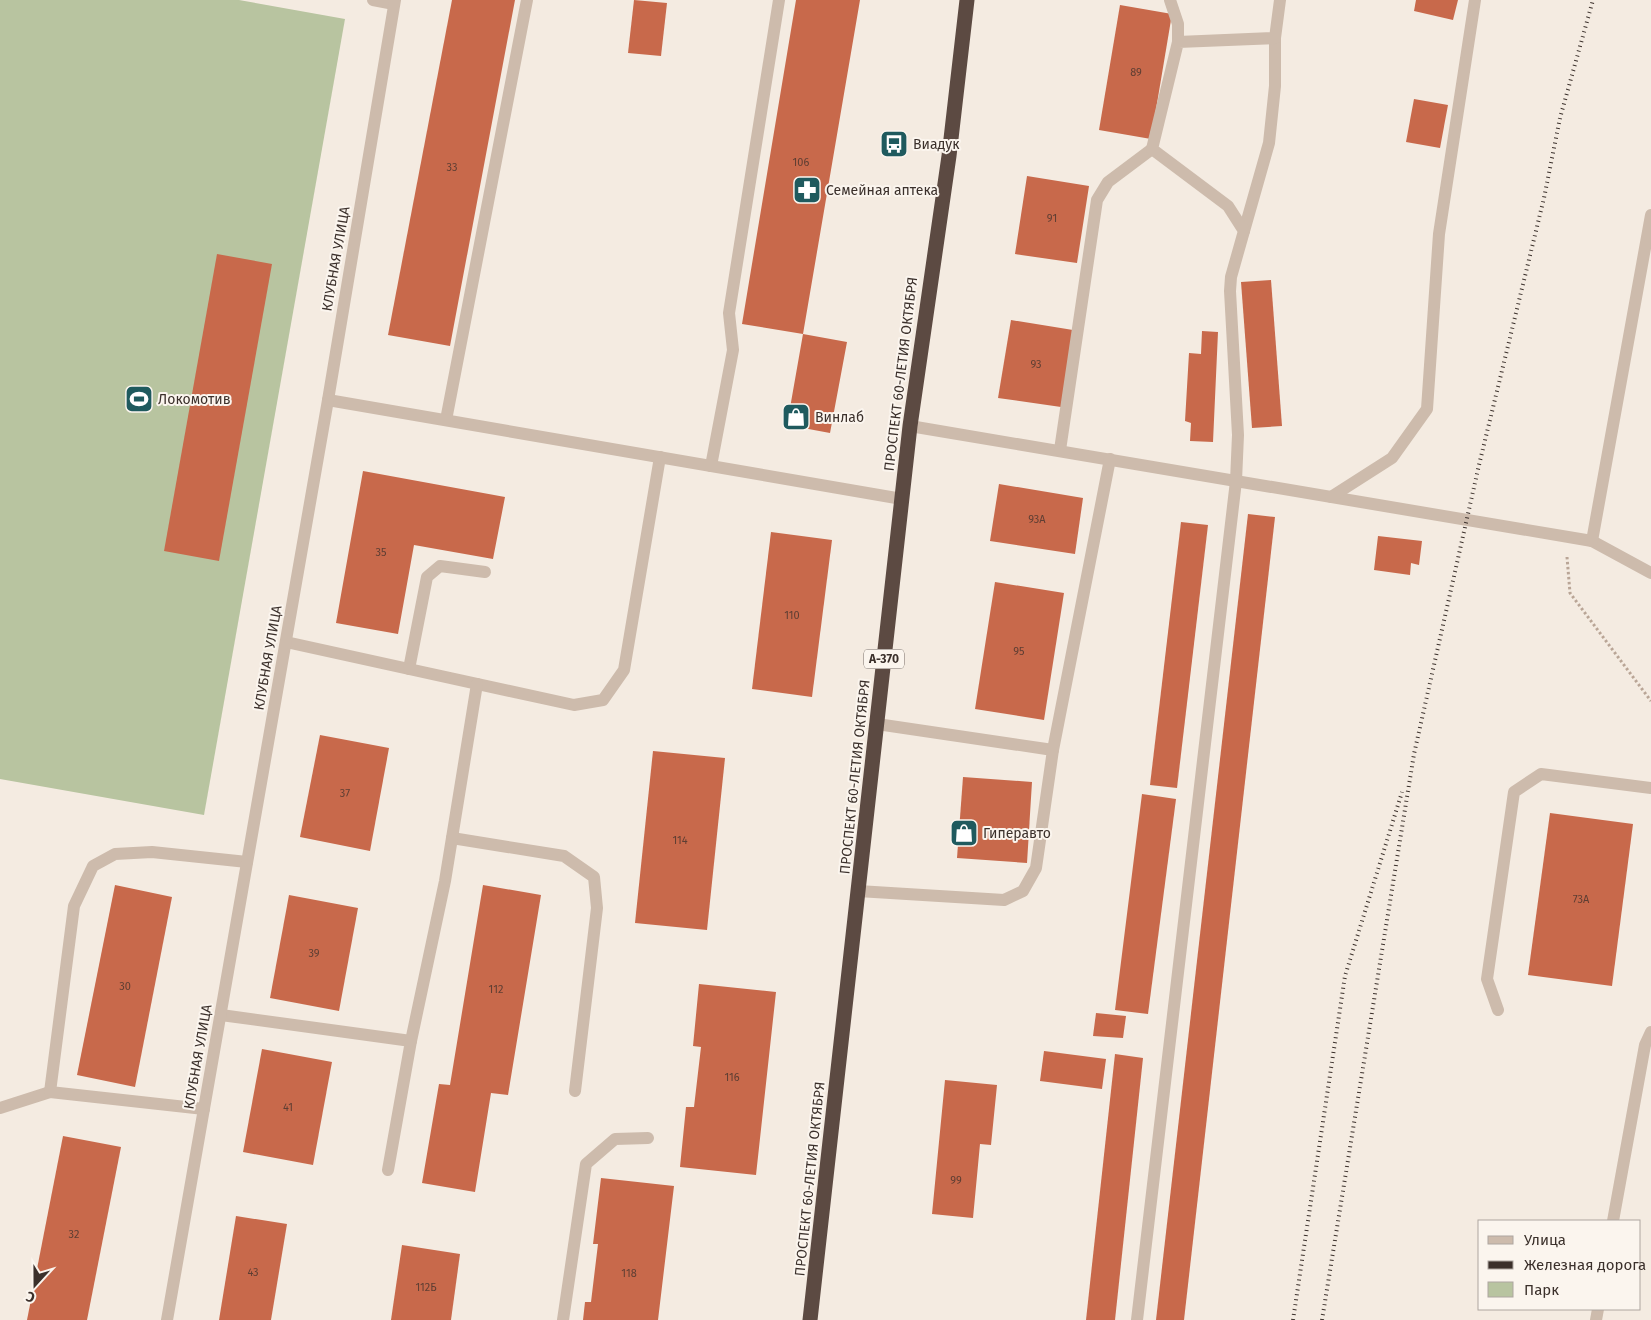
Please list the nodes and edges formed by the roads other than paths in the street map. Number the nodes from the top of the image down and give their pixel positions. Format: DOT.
graph roads {
  1 [pos="373,0"];
  2 [pos="527,0"];
  3 [pos="779,0"];
  4 [pos="967,0"];
  5 [pos="1170,0"];
  6 [pos="1280,0"];
  7 [pos="1475,0"];
  8 [pos="395,2"];
  9 [pos="1275,38"];
  10 [pos="1178,42"];
  11 [pos="1152,149"];
  12 [pos="1651,215"];
  13 [pos="1244,231"];
  14 [pos="328,400"];
  15 [pos="446,420"];
  16 [pos="910,426"];
  17 [pos="1060,450"];
  18 [pos="660,458"];
  19 [pos="1110,459"];
  20 [pos="711,466"];
  21 [pos="1236,481"];
  22 [pos="1331,497"];
  23 [pos="902,499"];
  24 [pos="1592,541"];
  25 [pos="485,572"];
  26 [pos="1651,573"];
  27 [pos="286,642"];
  28 [pos="409,669"];
  29 [pos="477,684"];
  30 [pos="877,724"];
  31 [pos="1053,750"];
  32 [pos="1651,788"];
  33 [pos="452,838"];
  34 [pos="247,862"];
  35 [pos="858,891"];
  36 [pos="1498,1010"];
  37 [pos="220,1015"];
  38 [pos="1651,1032"];
  39 [pos="412,1041"];
  40 [pos="1648,1046"];
  41 [pos="575,1091"];
  42 [pos="50,1092"];
  43 [pos="0,1108"];
  44 [pos="204,1109"];
  45 [pos="648,1138"];
  46 [pos="388,1170"];
  47 [pos="1614,1220"];
  48 [pos="167,1320"];
  49 [pos="564,1320"];
  50 [pos="810,1320"];
  51 [pos="1136,1320"];
  1 -- 8 [label="street"];
  2 -- 15 [label="street"];
  3 -- 20 [label="street"];
  4 -- 16 [label="highway, ПРОСПЕКТ 60-ЛЕТИЯ ОКТЯБРЯ / А-370"];
  5 -- 10 [label="street"];
  6 -- 9 [label="street"];
  7 -- 22 [label="street"];
  8 -- 14 [label="street, КЛУБНАЯ УЛИЦА"];
  9 -- 10 [label="street"];
  9 -- 13 [label="street"];
  10 -- 11 [label="street"];
  11 -- 13 [label="street"];
  11 -- 17 [label="street"];
  12 -- 24 [label="street"];
  13 -- 21 [label="street"];
  14 -- 15 [label="street"];
  14 -- 27 [label="street, КЛУБНАЯ УЛИЦА"];
  15 -- 18 [label="street"];
  16 -- 17 [label="street"];
  16 -- 23 [label="highway, ПРОСПЕКТ 60-ЛЕТИЯ ОКТЯБРЯ / А-370"];
  17 -- 19 [label="street"];
  18 -- 20 [label="street"];
  18 -- 29 [label="street"];
  19 -- 21 [label="street"];
  19 -- 31 [label="street"];
  20 -- 23 [label="street"];
  21 -- 22 [label="street"];
  21 -- 51 [label="street"];
  22 -- 24 [label="street"];
  23 -- 30 [label="highway, ПРОСПЕКТ 60-ЛЕТИЯ ОКТЯБРЯ / А-370"];
  24 -- 26 [label="street"];
  25 -- 28 [label="street"];
  27 -- 28 [label="street"];
  27 -- 34 [label="street, КЛУБНАЯ УЛИЦА"];
  28 -- 29 [label="street"];
  29 -- 33 [label="street"];
  30 -- 31 [label="street"];
  30 -- 35 [label="highway, ПРОСПЕКТ 60-ЛЕТИЯ ОКТЯБРЯ / А-370"];
  31 -- 35 [label="street"];
  32 -- 36 [label="street"];
  33 -- 39 [label="street"];
  33 -- 41 [label="street"];
  34 -- 37 [label="street, КЛУБНАЯ УЛИЦА"];
  34 -- 42 [label="street"];
  35 -- 50 [label="highway, ПРОСПЕКТ 60-ЛЕТИЯ ОКТЯБРЯ / А-370"];
  37 -- 39 [label="street"];
  37 -- 44 [label="street, КЛУБНАЯ УЛИЦА"];
  38 -- 40 [label="street"];
  39 -- 46 [label="street"];
  40 -- 47 [label="street"];
  42 -- 43 [label="street"];
  42 -- 44 [label="street"];
  44 -- 48 [label="street, КЛУБНАЯ УЛИЦА"];
  45 -- 49 [label="street"];
}
